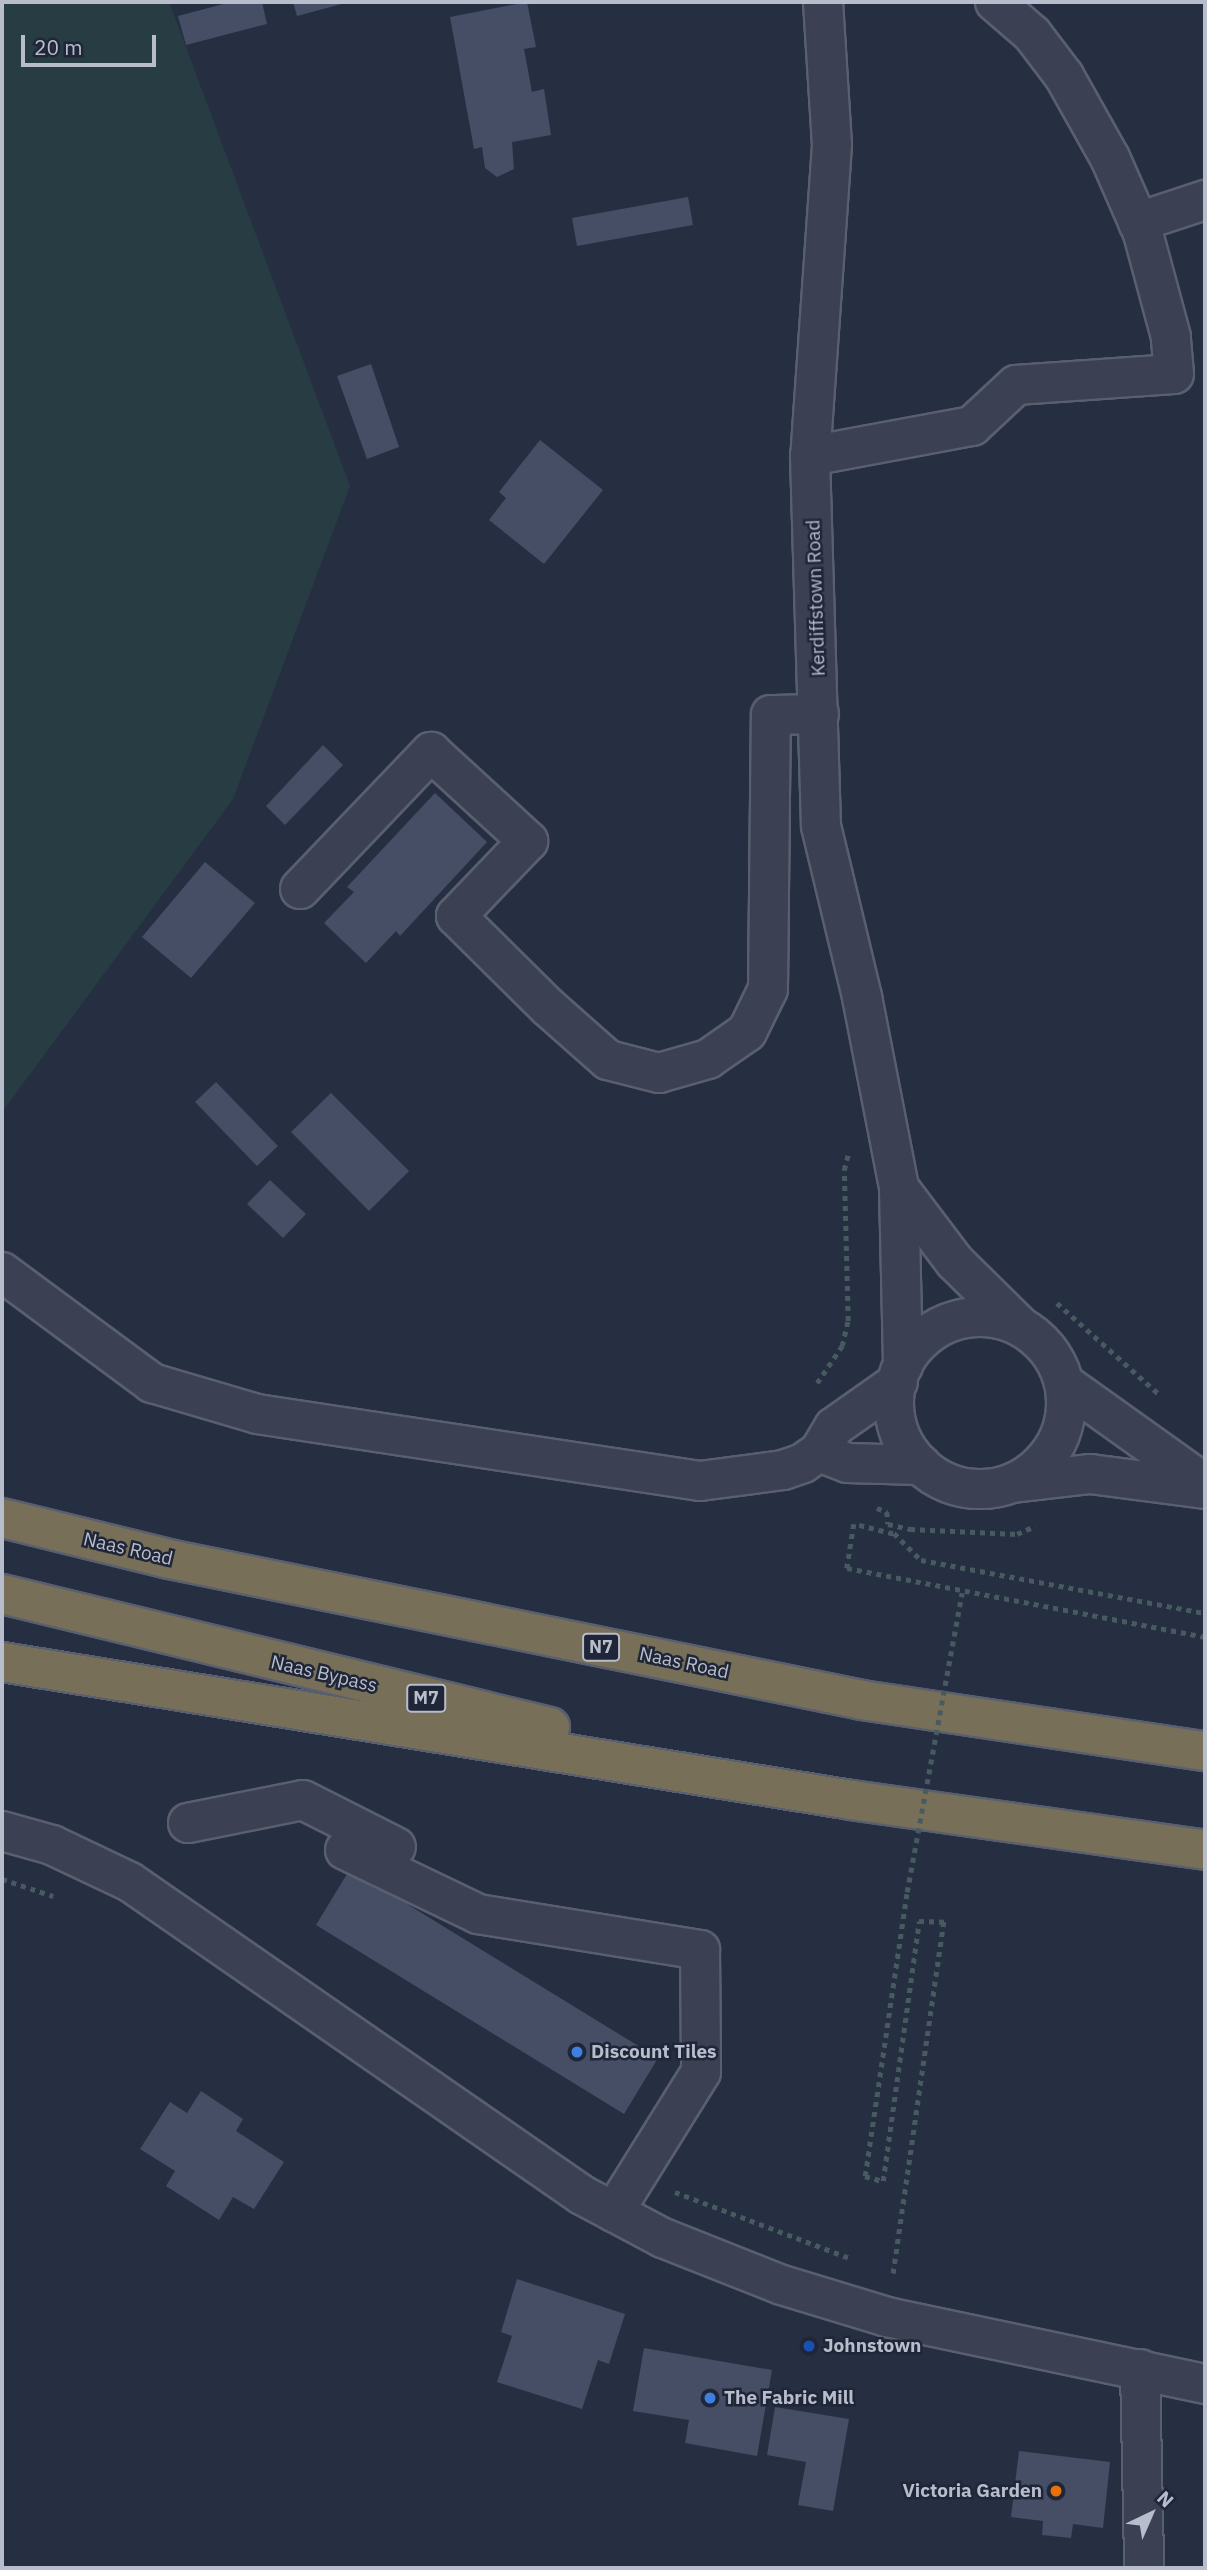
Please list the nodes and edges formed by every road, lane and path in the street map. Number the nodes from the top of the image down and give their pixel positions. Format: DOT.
graph roads {
  1 [pos="823,2"];
  2 [pos="995,2"];
  3 [pos="1205,200"];
  4 [pos="1138,222"];
  5 [pos="1189,368"];
  6 [pos="810,456"];
  7 [pos="819,714"];
  8 [pos="300,889"];
  9 [pos="855,1148"];
  10 [pos="898,1188"];
  11 [pos="2,1272"];
  12 [pos="1021,1327"];
  13 [pos="900,1374"];
  14 [pos="1065,1384"];
  15 [pos="820,1452"];
  16 [pos="921,1465"];
  17 [pos="1013,1483"];
  18 [pos="1205,1487"];
  19 [pos="863,1504"];
  20 [pos="2,1518"];
  21 [pos="1042,1522"];
  22 [pos="896,1527"];
  23 [pos="893,1534"];
  24 [pos="962,1593"];
  25 [pos="2,1594"];
  26 [pos="1205,1612"];
  27 [pos="1205,1637"];
  28 [pos="2,1662"];
  29 [pos="1205,1751"];
  30 [pos="851,1800"];
  31 [pos="188,1823"];
  32 [pos="2,1831"];
  33 [pos="345,1850"];
  34 [pos="1205,1850"];
  35 [pos="463,1907"];
  36 [pos="634,2178"];
  37 [pos="614,2212"];
  38 [pos="854,2259"];
  39 [pos="880,2269"];
  40 [pos="893,2274"];
  41 [pos="907,2277"];
  42 [pos="887,2317"];
  43 [pos="1140,2369"];
  44 [pos="1205,2384"];
  45 [pos="1144,2568"];
  1 -- 6 [label="street, Kerdiffstown Road"];
  2 -- 4 [label="street"];
  3 -- 4 [label="street"];
  4 -- 5 [label="street"];
  5 -- 6 [label="street"];
  6 -- 7 [label="street, Kerdiffstown Road"];
  7 -- 8 [label="street"];
  7 -- 10 [label="street, Kerdiffstown Road"];
  9 -- 15 [label="path"];
  10 -- 12 [label="street"];
  10 -- 13 [label="street, Kerdiffstown Road"];
  11 -- 15 [label="street"];
  12 -- 13 [label="street"];
  12 -- 14 [label="street"];
  13 -- 15 [label="street"];
  13 -- 16 [label="street"];
  14 -- 17 [label="street"];
  14 -- 18 [label="street"];
  15 -- 16 [label="street"];
  16 -- 17 [label="street"];
  17 -- 18 [label="street"];
  19 -- 22 [label="path"];
  20 -- 29 [label="highway, Naas Road / N7"];
  21 -- 22 [label="path"];
  22 -- 23 [label="path"];
  23 -- 24 [label="path"];
  23 -- 26 [label="path"];
  24 -- 27 [label="path"];
  24 -- 40 [label="path, bridge"];
  25 -- 30 [label="highway, Naas Bypass / M7"];
  28 -- 30 [label="highway"];
  30 -- 34 [label="highway"];
  31 -- 35 [label="street"];
  32 -- 37 [label="street"];
  33 -- 35 [label="street"];
  35 -- 36 [label="street"];
  36 -- 37 [label="street"];
  36 -- 38 [label="path"];
  37 -- 42 [label="street"];
  39 -- 40 [label="path"];
  40 -- 41 [label="path"];
  40 -- 42 [label="path"];
  42 -- 43 [label="street"];
  43 -- 44 [label="street"];
  43 -- 45 [label="street"];
}
